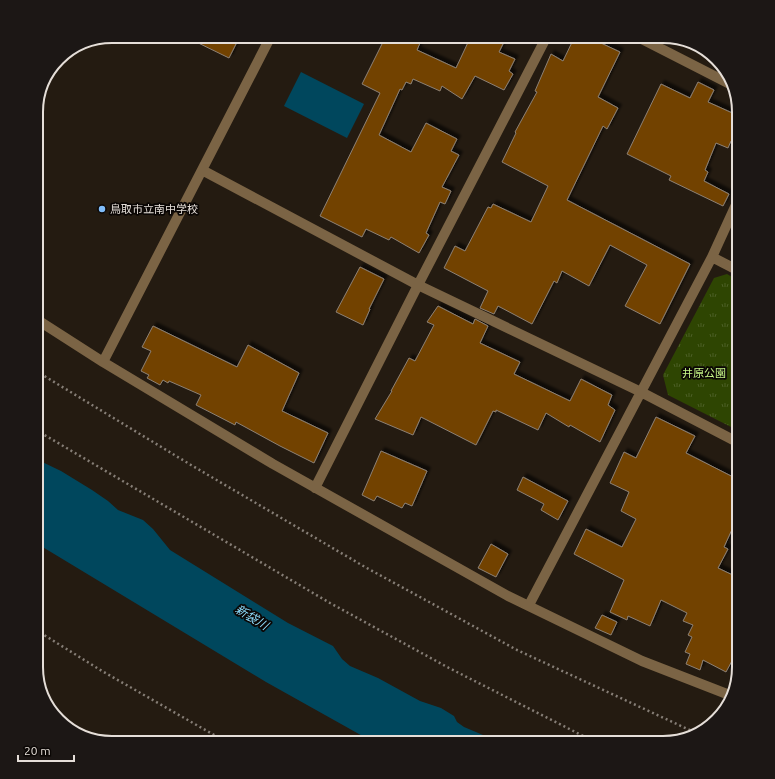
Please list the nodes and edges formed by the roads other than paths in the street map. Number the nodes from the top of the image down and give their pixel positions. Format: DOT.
graph roads {
  1 [pos="267,43"];
  2 [pos="543,43"];
  3 [pos="650,43"];
  4 [pos="724,81"];
  5 [pos="202,170"];
  6 [pos="732,213"];
  7 [pos="712,257"];
  8 [pos="732,267"];
  9 [pos="418,285"];
  10 [pos="43,323"];
  11 [pos="103,362"];
  12 [pos="641,392"];
  13 [pos="732,439"];
  14 [pos="315,488"];
  15 [pos="529,605"];
  16 [pos="726,694"];
  1 -- 5 [label="street"];
  2 -- 9 [label="street"];
  3 -- 4 [label="street"];
  5 -- 9 [label="street"];
  5 -- 11 [label="street"];
  6 -- 7 [label="street"];
  7 -- 8 [label="street"];
  7 -- 12 [label="street"];
  9 -- 12 [label="street"];
  9 -- 14 [label="street"];
  10 -- 11 [label="street"];
  11 -- 14 [label="street"];
  12 -- 13 [label="street"];
  12 -- 15 [label="street"];
  14 -- 15 [label="street"];
  15 -- 16 [label="street"];
}
